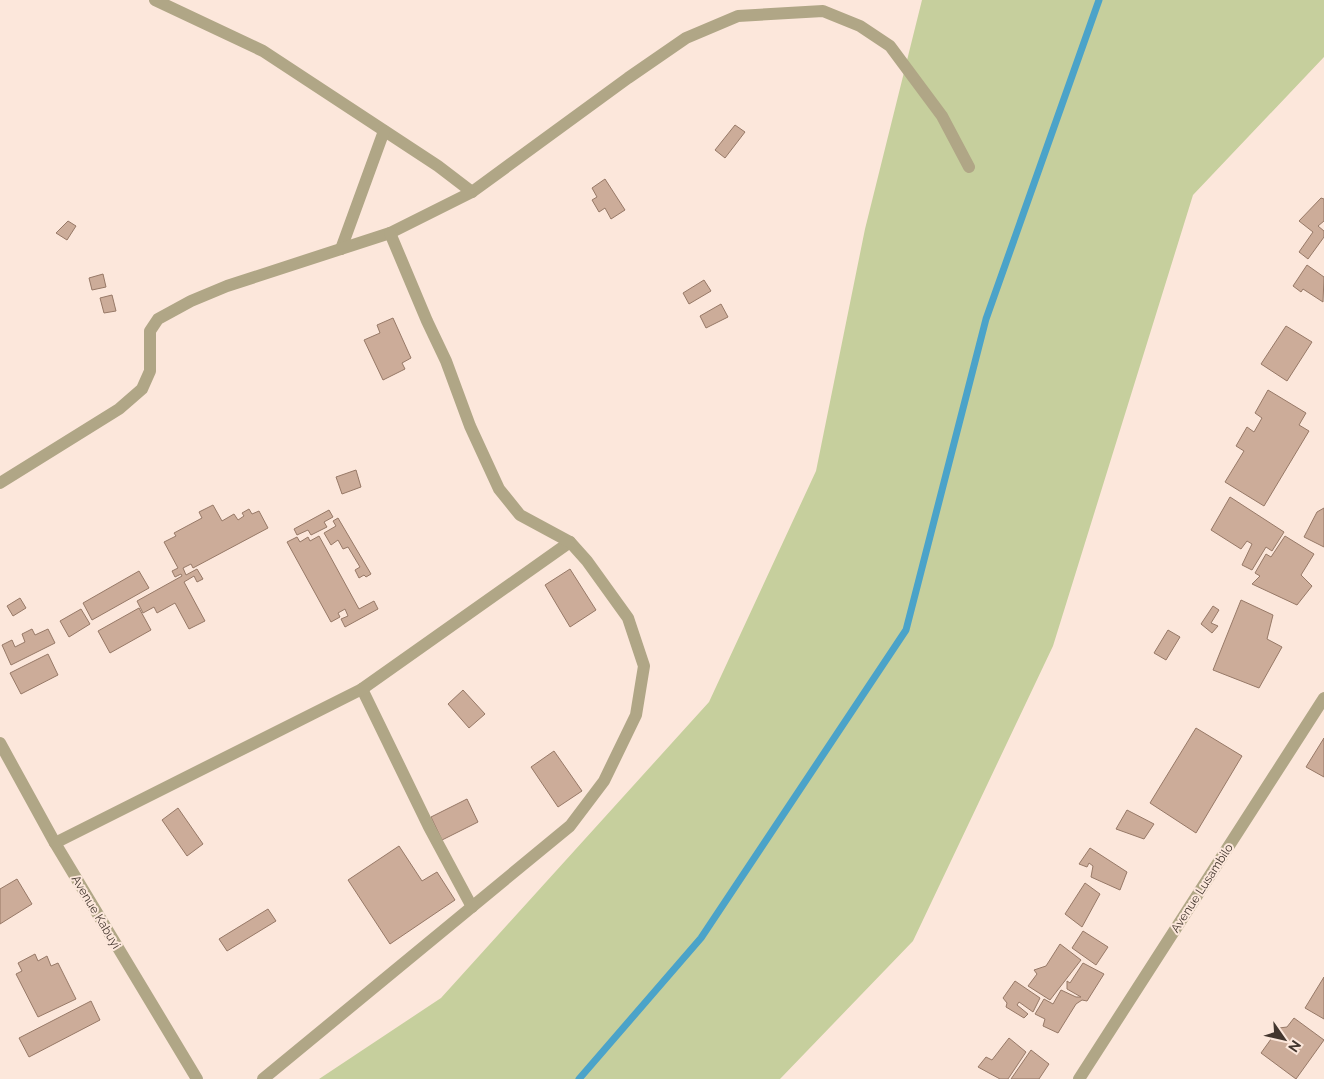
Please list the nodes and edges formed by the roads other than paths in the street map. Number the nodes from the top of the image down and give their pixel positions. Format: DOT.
graph roads {
  1 [pos="155,0"];
  2 [pos="821,5"];
  3 [pos="384,131"];
  4 [pos="969,167"];
  5 [pos="472,192"];
  6 [pos="390,233"];
  7 [pos="341,249"];
  8 [pos="0,483"];
  9 [pos="570,542"];
  10 [pos="362,689"];
  11 [pos="1324,698"];
  12 [pos="2,752"];
  13 [pos="55,843"];
  14 [pos="472,907"];
  15 [pos="197,1079"];
  16 [pos="264,1079"];
  17 [pos="1079,1079"];
  1 -- 3 [label="street"];
  2 -- 4 [label="street"];
  2 -- 5 [label="street"];
  3 -- 5 [label="street"];
  3 -- 7 [label="street"];
  5 -- 6 [label="street"];
  6 -- 7 [label="street"];
  6 -- 9 [label="street"];
  7 -- 8 [label="street"];
  9 -- 10 [label="street"];
  9 -- 14 [label="street"];
  10 -- 13 [label="street"];
  10 -- 14 [label="street"];
  11 -- 17 [label="street, Avenue Lusambilo"];
  12 -- 13 [label="street, Avenue Kabuyi"];
  13 -- 15 [label="street, Avenue Kabuyi"];
  14 -- 16 [label="street"];
}
